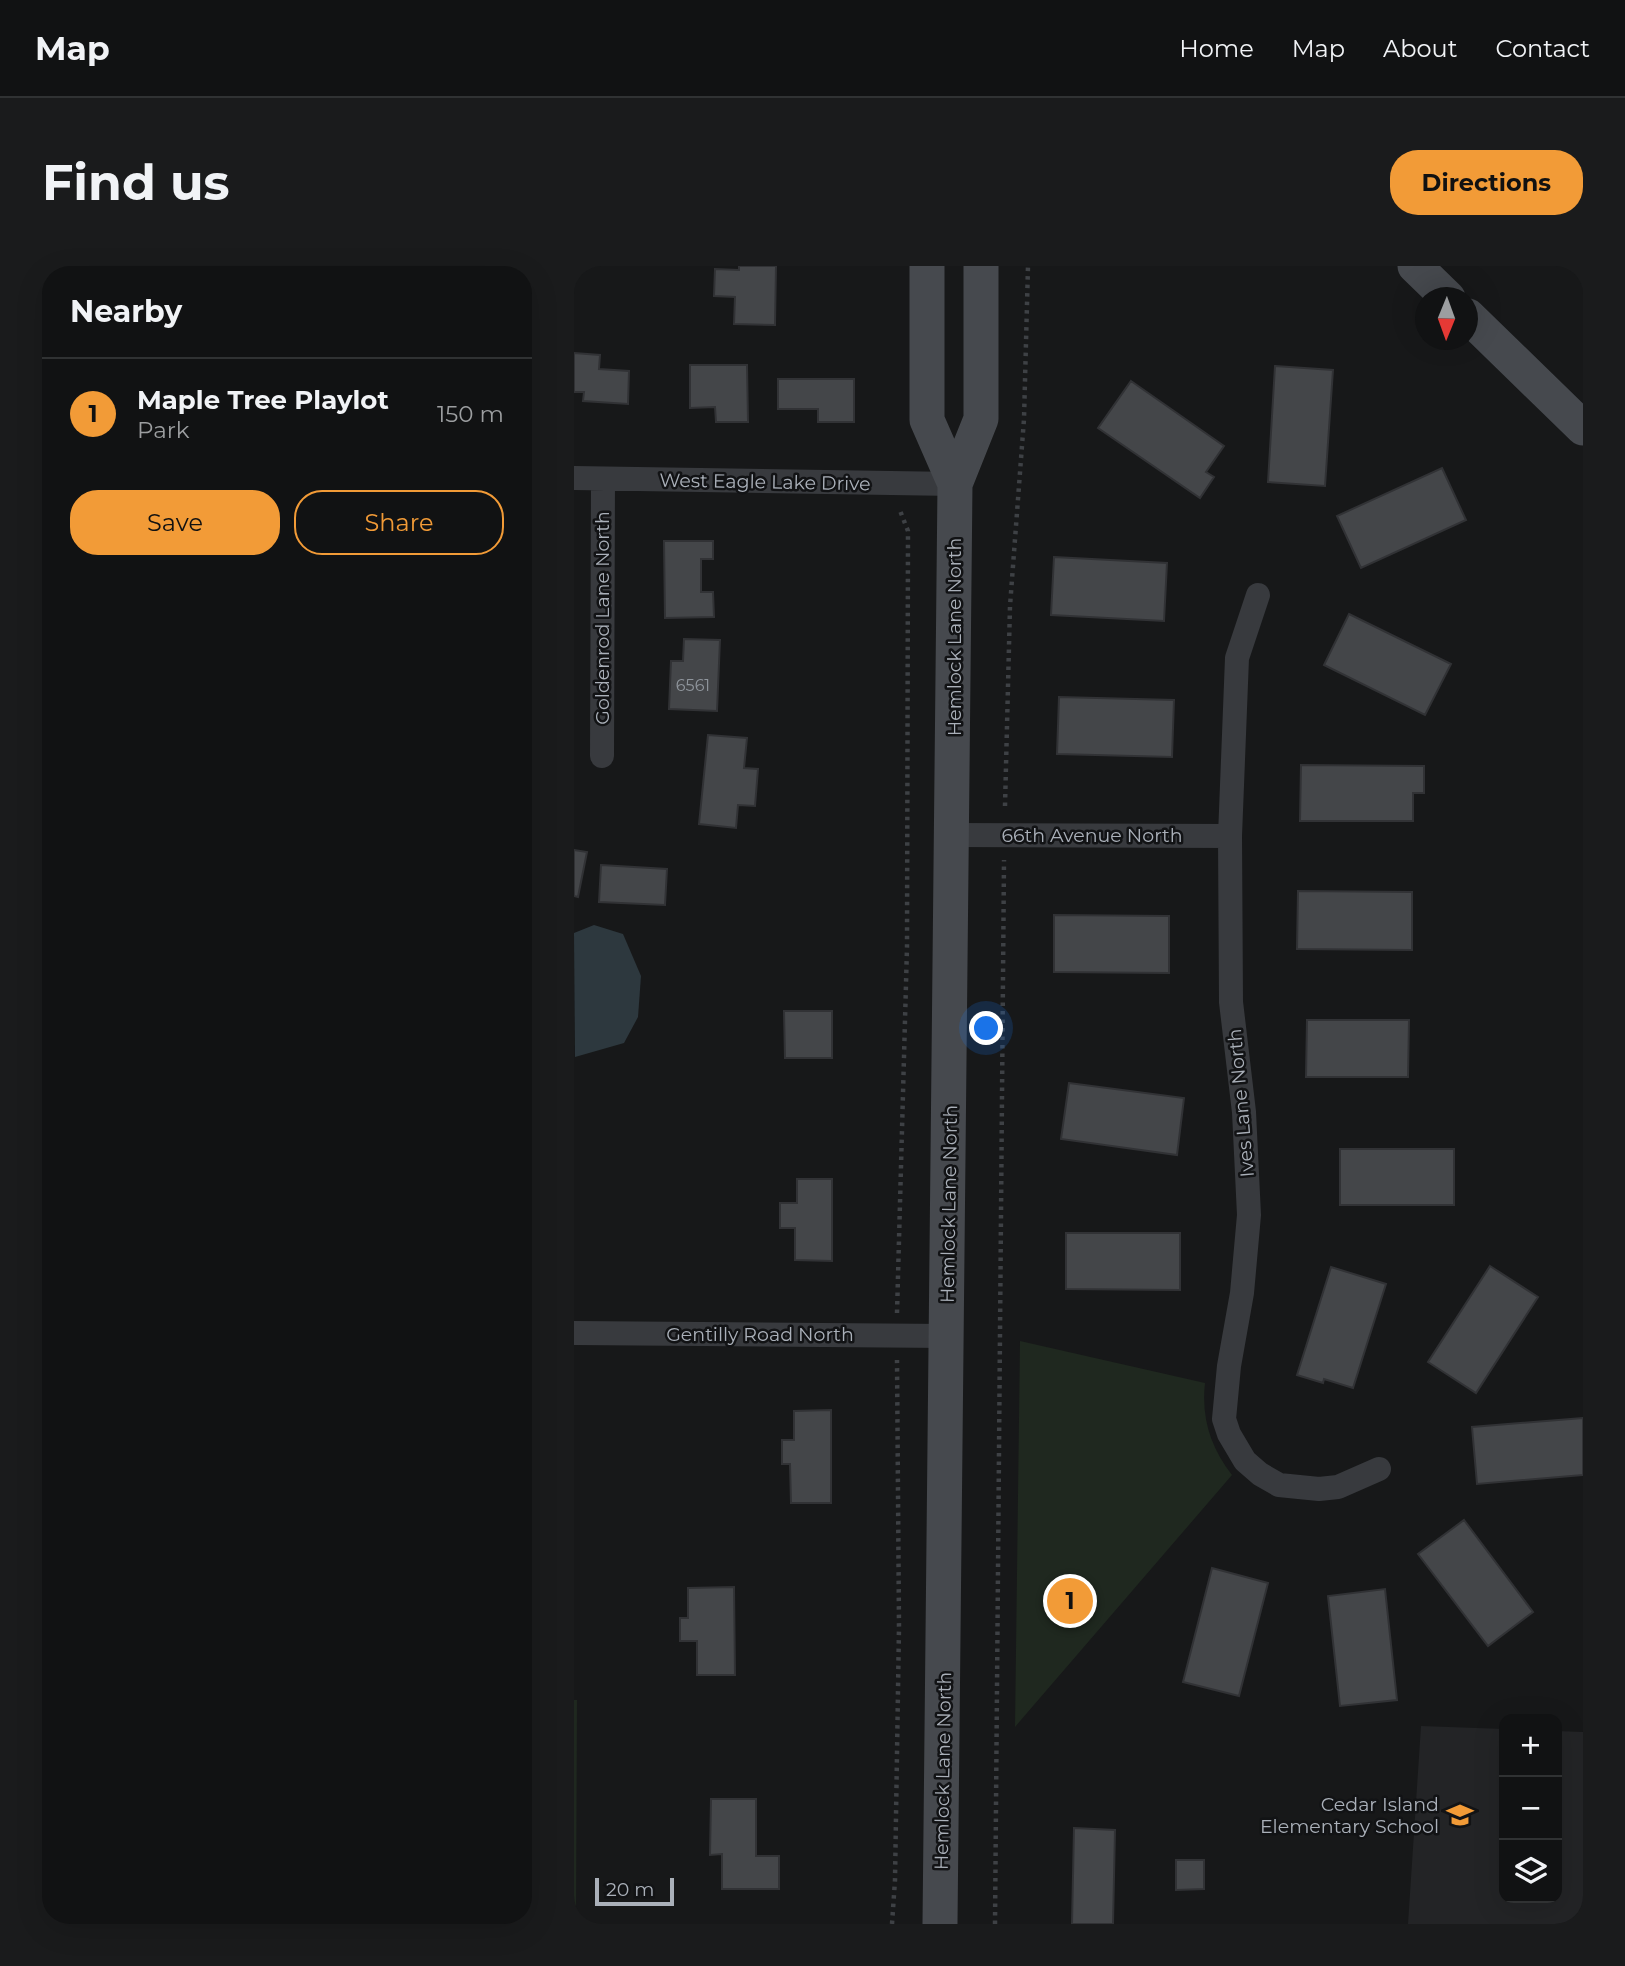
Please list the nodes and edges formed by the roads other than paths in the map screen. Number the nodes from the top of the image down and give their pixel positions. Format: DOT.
graph roads {
  1 [pos="927,266"];
  2 [pos="981,266"];
  3 [pos="1415,266"];
  4 [pos="1437,287"];
  5 [pos="1478,326"];
  6 [pos="1583,428"];
  7 [pos="574,478"];
  8 [pos="603,480"];
  9 [pos="955,484"];
  10 [pos="1258,595"];
  11 [pos="602,756"];
  12 [pos="953,835"];
  13 [pos="1230,836"];
  14 [pos="574,1333"];
  15 [pos="947,1336"];
  16 [pos="1378,1469"];
  17 [pos="940,1924"];
  1 -- 9 [label="main road, Hemlock Lane North"];
  2 -- 9 [label="main road, Hemlock Lane North"];
  3 -- 4 [label="main road"];
  5 -- 6 [label="main road"];
  7 -- 8 [label="street, West Eagle Lake Drive"];
  8 -- 9 [label="street, West Eagle Lake Drive"];
  8 -- 11 [label="street, Goldenrod Lane North"];
  9 -- 12 [label="main road, Hemlock Lane North"];
  10 -- 13 [label="street, Ives Lane North"];
  12 -- 13 [label="street, 66th Avenue North"];
  12 -- 15 [label="main road, Hemlock Lane North"];
  13 -- 16 [label="street, Ives Lane North"];
  14 -- 15 [label="street, Gentilly Road North"];
  15 -- 17 [label="main road, Hemlock Lane North"];
}
